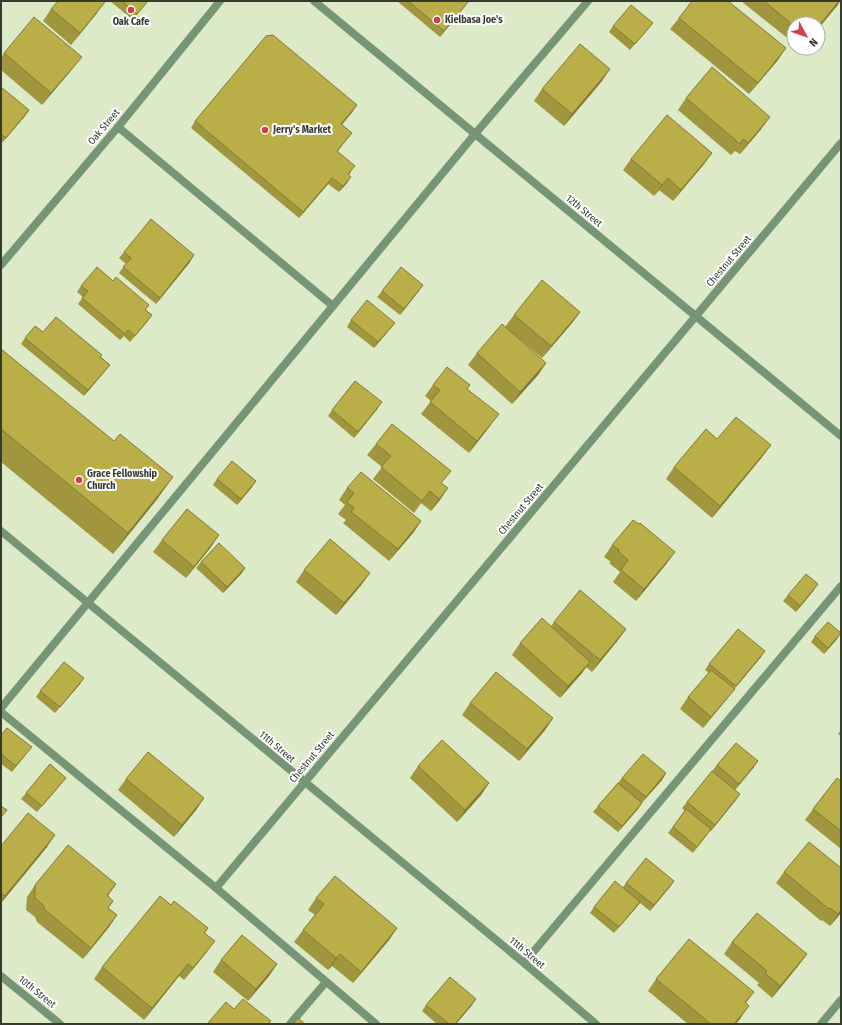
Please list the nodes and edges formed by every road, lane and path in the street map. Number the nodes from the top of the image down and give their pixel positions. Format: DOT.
graph roads {
  1 [pos="220,1"];
  2 [pos="314,1"];
  3 [pos="588,1"];
  4 [pos="118,127"];
  5 [pos="475,134"];
  6 [pos="841,143"];
  7 [pos="1,265"];
  8 [pos="333,306"];
  9 [pos="696,316"];
  10 [pos="841,436"];
  11 [pos="1,531"];
  12 [pos="841,586"];
  13 [pos="88,603"];
  14 [pos="1,708"];
  15 [pos="1,712"];
  16 [pos="304,782"];
  17 [pos="216,888"];
  18 [pos="524,963"];
  19 [pos="1,976"];
  20 [pos="326,982"];
  21 [pos="841,1000"];
  22 [pos="60,1024"];
  23 [pos="290,1024"];
  24 [pos="376,1024"];
  25 [pos="596,1024"];
  26 [pos="821,1024"];
  1 -- 4 [label="street, Oak Street"];
  2 -- 5 [label="street, 12th Street"];
  3 -- 5 [label="street"];
  4 -- 7 [label="street, Oak Street"];
  4 -- 8 [label="street"];
  5 -- 8 [label="street"];
  5 -- 9 [label="street, 12th Street"];
  6 -- 9 [label="street, Chestnut Street"];
  8 -- 13 [label="street"];
  9 -- 10 [label="street, 12th Street"];
  9 -- 16 [label="street, Chestnut Street"];
  11 -- 13 [label="street, 11th Street"];
  12 -- 18 [label="street"];
  13 -- 14 [label="street"];
  13 -- 16 [label="street, 11th Street"];
  15 -- 17 [label="street"];
  16 -- 17 [label="street, Chestnut Street"];
  16 -- 18 [label="street, 11th Street"];
  17 -- 20 [label="street"];
  18 -- 25 [label="street, 11th Street"];
  19 -- 22 [label="street, 10th Street"];
  20 -- 23 [label="street"];
  20 -- 24 [label="street"];
  21 -- 26 [label="street"];
}
